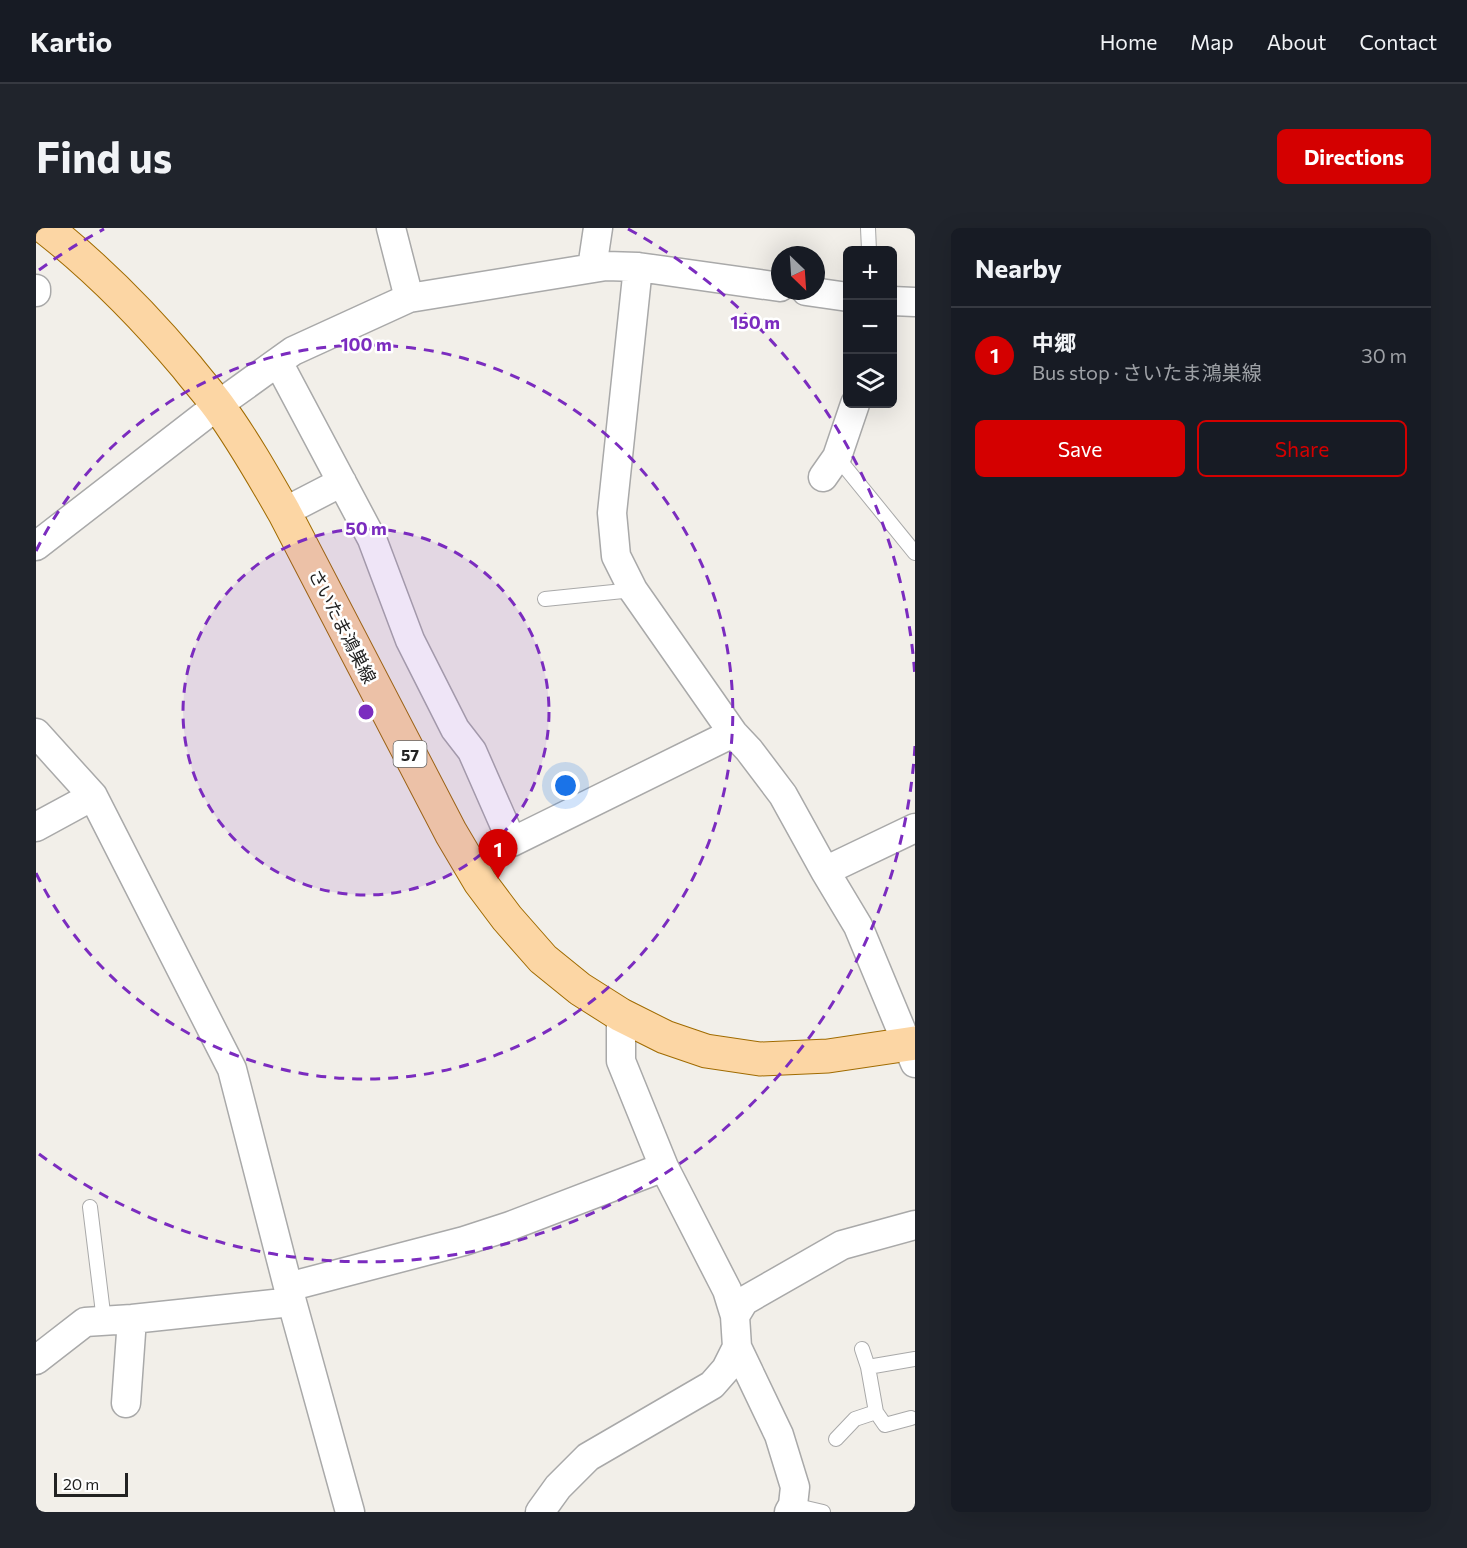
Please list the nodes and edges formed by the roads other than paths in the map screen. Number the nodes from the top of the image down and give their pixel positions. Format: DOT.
graph roads {
  1 [pos="46,228"];
  2 [pos="392,228"];
  3 [pos="598,228"];
  4 [pos="868,228"];
  5 [pos="869,246"];
  6 [pos="638,267"];
  7 [pos="592,268"];
  8 [pos="771,286"];
  9 [pos="825,294"];
  10 [pos="843,296"];
  11 [pos="409,298"];
  12 [pos="897,301"];
  13 [pos="915,302"];
  14 [pos="278,362"];
  15 [pos="218,405"];
  16 [pos="853,408"];
  17 [pos="830,467"];
  18 [pos="342,482"];
  19 [pos="284,512"];
  20 [pos="36,546"];
  21 [pos="915,553"];
  22 [pos="633,590"];
  23 [pos="545,599"];
  24 [pos="36,733"];
  25 [pos="733,733"];
  26 [pos="93,796"];
  27 [pos="36,827"];
  28 [pos="915,828"];
  29 [pos="825,871"];
  30 [pos="621,1015"];
  31 [pos="913,1050"];
  32 [pos="664,1167"];
  33 [pos="90,1207"];
  34 [pos="915,1225"];
  35 [pos="290,1294"];
  36 [pos="735,1316"];
  37 [pos="118,1320"];
  38 [pos="737,1347"];
  39 [pos="862,1349"];
  40 [pos="915,1359"];
  41 [pos="36,1360"];
  42 [pos="868,1367"];
  43 [pos="126,1403"];
  44 [pos="876,1412"];
  45 [pos="911,1418"];
  46 [pos="836,1438"];
  47 [pos="791,1508"];
  48 [pos="350,1512"];
  49 [pos="540,1512"];
  50 [pos="823,1512"];
  1 -- 15 [label="main road, さいたま鴻巣線 / 57"];
  2 -- 11 [label="street"];
  3 -- 7 [label="street"];
  4 -- 5 [label="lane"];
  6 -- 7 [label="street"];
  6 -- 8 [label="street"];
  6 -- 22 [label="street"];
  7 -- 11 [label="street"];
  9 -- 10 [label="street"];
  11 -- 14 [label="street"];
  12 -- 13 [label="street"];
  14 -- 15 [label="street"];
  14 -- 18 [label="street"];
  15 -- 19 [label="main road, さいたま鴻巣線 / 57"];
  15 -- 20 [label="street"];
  16 -- 17 [label="street"];
  17 -- 21 [label="lane"];
  18 -- 19 [label="street"];
  18 -- 25 [label="street"];
  19 -- 30 [label="main road, さいたま鴻巣線 / 57"];
  22 -- 23 [label="lane"];
  22 -- 25 [label="street"];
  24 -- 26 [label="street"];
  25 -- 29 [label="street"];
  26 -- 27 [label="street"];
  26 -- 35 [label="street"];
  28 -- 29 [label="street"];
  29 -- 31 [label="street"];
  30 -- 31 [label="main road, さいたま鴻巣線 / 57"];
  30 -- 32 [label="street"];
  32 -- 35 [label="street"];
  32 -- 36 [label="street"];
  33 -- 37 [label="lane"];
  34 -- 36 [label="street"];
  35 -- 37 [label="street"];
  35 -- 48 [label="street"];
  36 -- 38 [label="street"];
  37 -- 41 [label="street"];
  37 -- 43 [label="street"];
  38 -- 47 [label="street"];
  38 -- 49 [label="street"];
  39 -- 42 [label="lane"];
  40 -- 42 [label="lane"];
  42 -- 44 [label="lane"];
  44 -- 45 [label="lane"];
  44 -- 46 [label="lane"];
  47 -- 50 [label="lane"];
}
